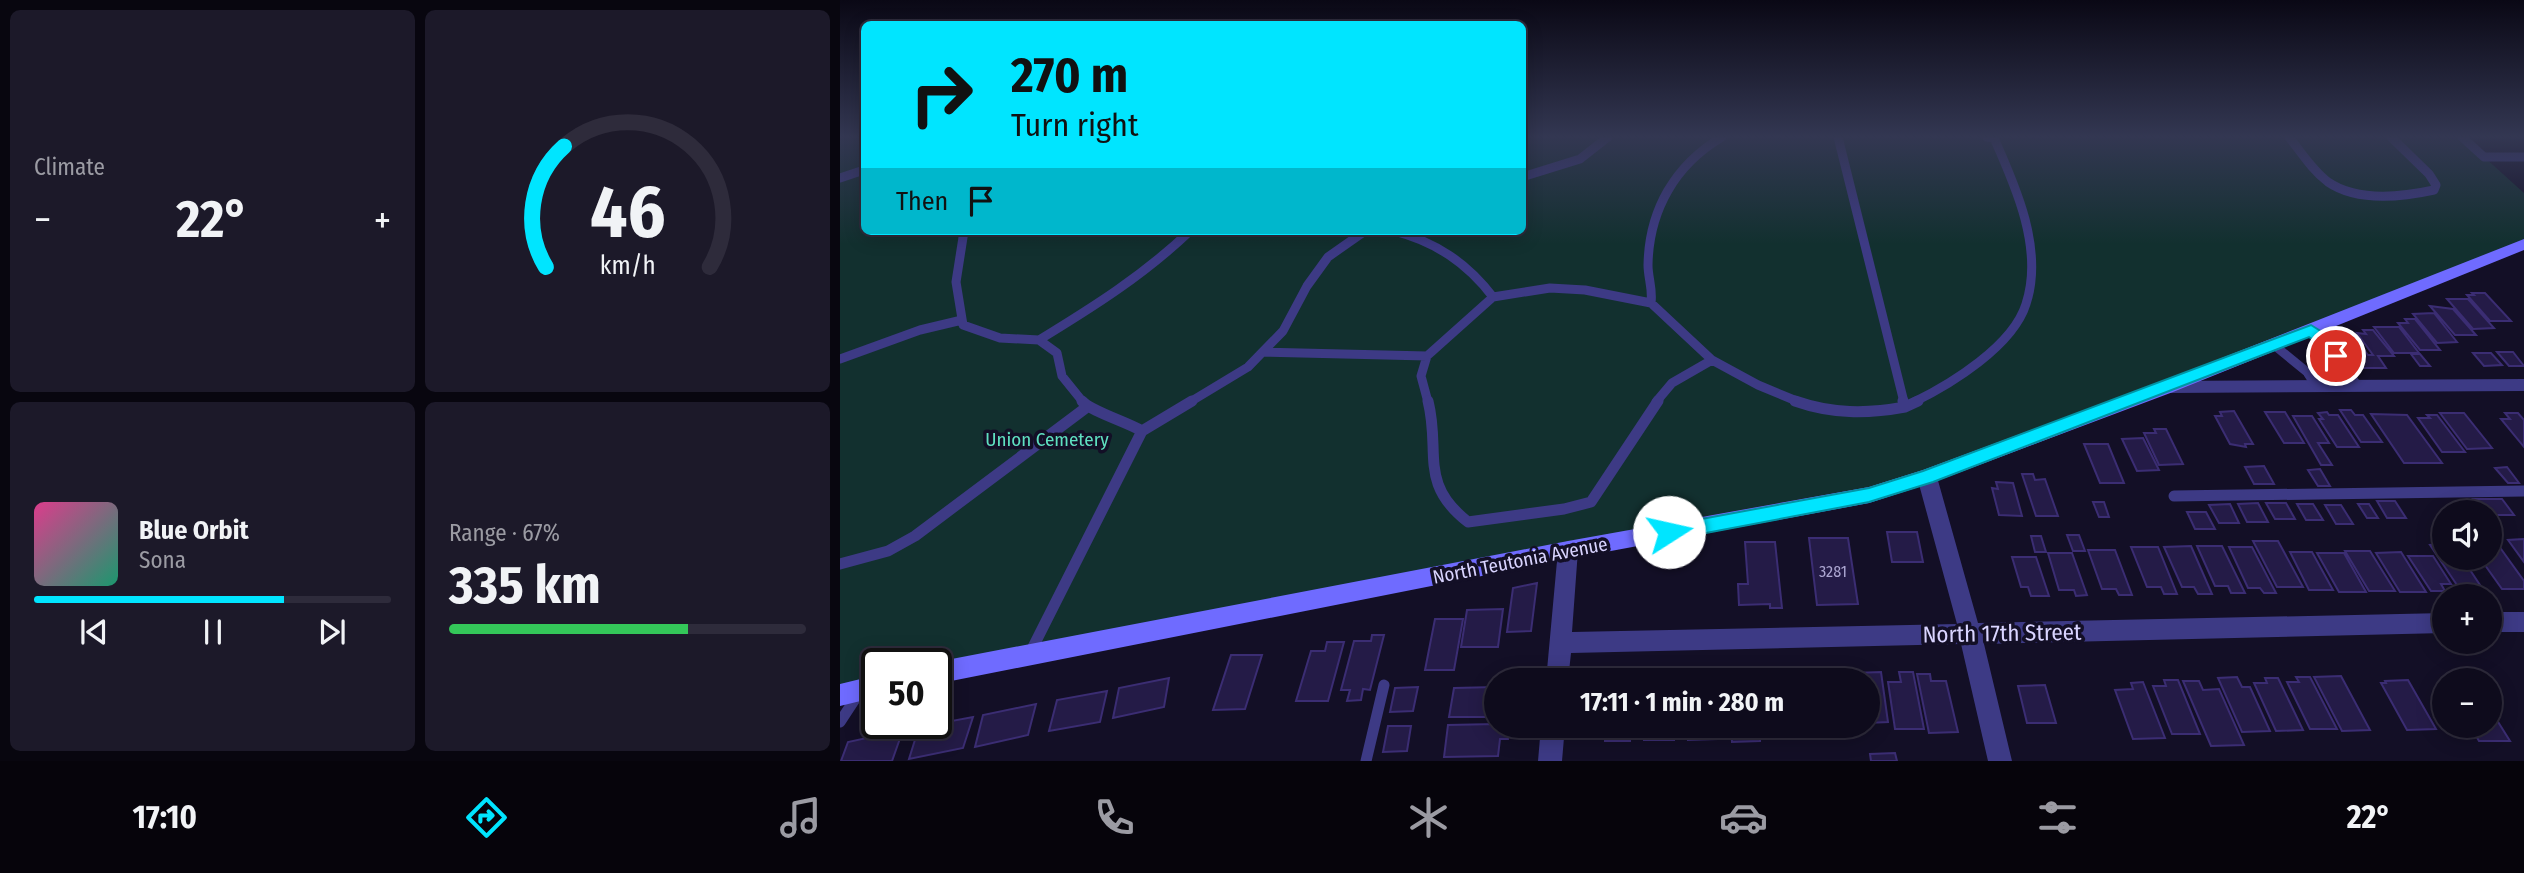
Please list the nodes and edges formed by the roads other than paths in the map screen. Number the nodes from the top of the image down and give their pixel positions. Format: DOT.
graph roads {
  1 [pos="1679,173"];
  2 [pos="1845,173"];
  3 [pos="2008,173"];
  4 [pos="2320,173"];
  5 [pos="2427,173"];
  6 [pos="962,235"];
  7 [pos="1186,235"];
  8 [pos="1359,235"];
  9 [pos="1408,235"];
  10 [pos="1434,235"];
  11 [pos="1429,241"];
  12 [pos="2524,244"];
  13 [pos="1493,297"];
  14 [pos="1651,303"];
  15 [pos="962,320"];
  16 [pos="2311,331"];
  17 [pos="1039,340"];
  18 [pos="2274,345"];
  19 [pos="840,352"];
  20 [pos="855,352"];
  21 [pos="1262,352"];
  22 [pos="1427,356"];
  23 [pos="840,359"];
  24 [pos="1712,359"];
  25 [pos="2357,385"];
  26 [pos="2524,385"];
  27 [pos="2309,386"];
  28 [pos="2167,387"];
  29 [pos="1087,407"];
  30 [pos="1905,407"];
  31 [pos="1142,431"];
  32 [pos="1927,477"];
  33 [pos="2524,491"];
  34 [pos="2174,496"];
  35 [pos="1568,550"];
  36 [pos="840,564"];
  37 [pos="2502,622"];
  38 [pos="2524,622"];
  39 [pos="2432,623"];
  40 [pos="1970,633"];
  41 [pos="1560,643"];
  42 [pos="1030,654"];
  43 [pos="1558,668"];
  44 [pos="952,670"];
  45 [pos="1384,685"];
  46 [pos="859,690"];
  47 [pos="840,722"];
  48 [pos="1552,738"];
  49 [pos="1366,761"];
  50 [pos="1550,761"];
  51 [pos="2000,761"];
  1 -- 14 [label="lane"];
  2 -- 30 [label="lane"];
  3 -- 30 [label="lane"];
  4 -- 5 [label="lane"];
  6 -- 15 [label="lane"];
  7 -- 17 [label="lane"];
  8 -- 21 [label="lane"];
  9 -- 11 [label="lane"];
  10 -- 11 [label="lane"];
  11 -- 13 [label="lane"];
  12 -- 16 [label="main road, North Teutonia Avenue"];
  13 -- 14 [label="lane"];
  13 -- 22 [label="lane"];
  14 -- 24 [label="lane"];
  15 -- 17 [label="lane"];
  15 -- 20 [label="lane"];
  16 -- 18 [label="main road, North Teutonia Avenue"];
  16 -- 25 [label="lane"];
  17 -- 29 [label="lane"];
  18 -- 27 [label="lane"];
  18 -- 28 [label="main road, North Teutonia Avenue"];
  19 -- 20 [label="lane"];
  20 -- 23 [label="lane"];
  21 -- 22 [label="lane"];
  21 -- 31 [label="lane"];
  22 -- 24 [label="lane"];
  24 -- 30 [label="lane"];
  25 -- 26 [label="street"];
  25 -- 27 [label="street"];
  27 -- 28 [label="street"];
  28 -- 32 [label="main road, North Teutonia Avenue"];
  29 -- 31 [label="lane"];
  29 -- 36 [label="lane"];
  31 -- 42 [label="lane"];
  32 -- 35 [label="main road, North Teutonia Avenue"];
  32 -- 40 [label="street"];
  33 -- 34 [label="lane"];
  35 -- 41 [label="street"];
  35 -- 42 [label="main road, North Teutonia Avenue"];
  37 -- 38 [label="street"];
  39 -- 40 [label="street, North 17th Street"];
  40 -- 41 [label="street, North 17th Street"];
  40 -- 51 [label="street"];
  41 -- 43 [label="street"];
  42 -- 44 [label="main road, North Teutonia Avenue"];
  45 -- 49 [label="lane"];
  46 -- 47 [label="lane"];
  48 -- 50 [label="street"];
}
